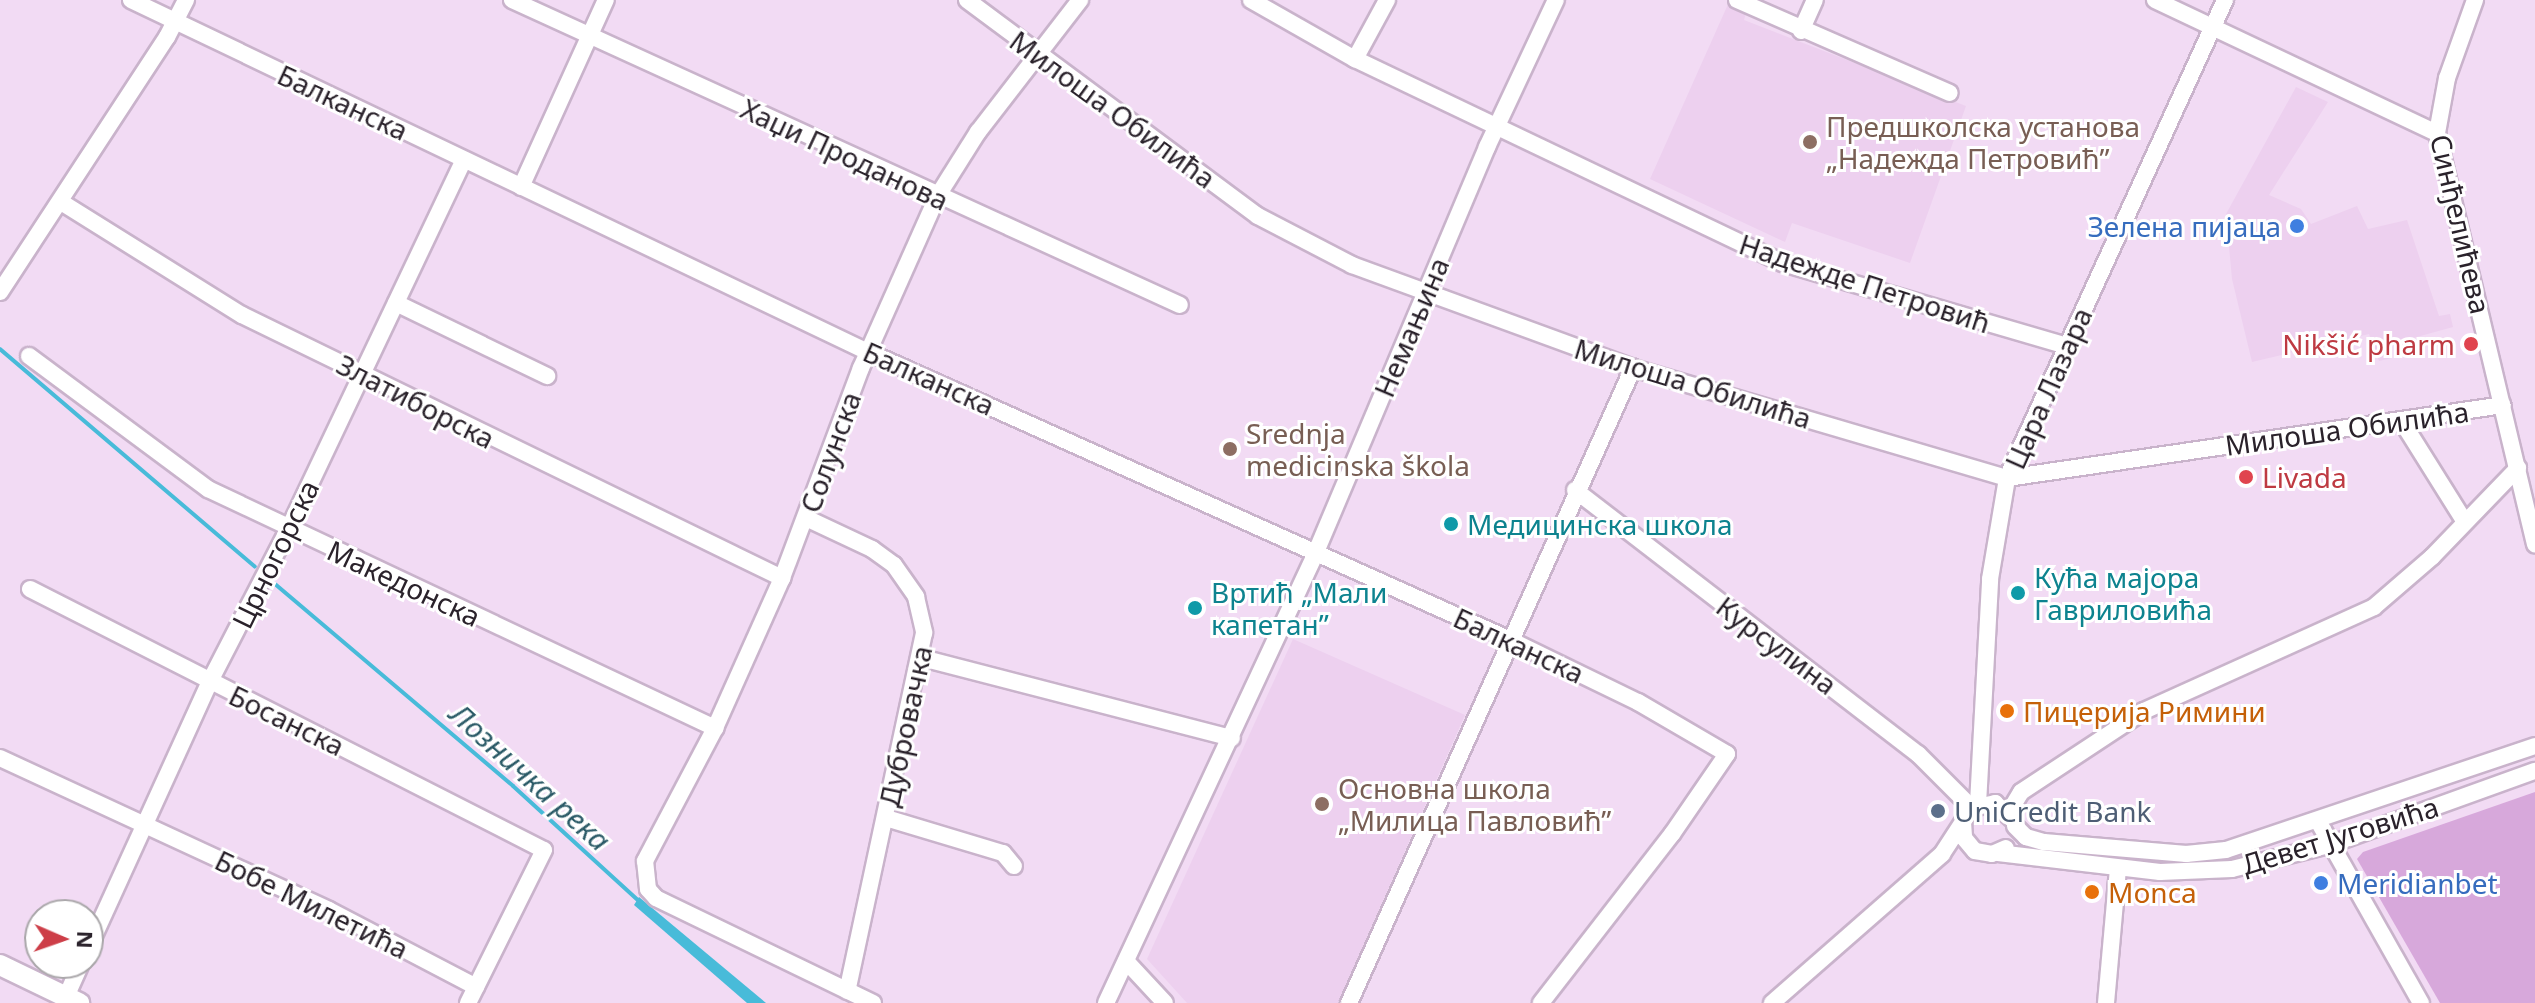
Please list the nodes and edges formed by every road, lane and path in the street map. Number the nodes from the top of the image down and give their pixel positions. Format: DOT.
graph roads {
  1 [pos="131,0"];
  2 [pos="186,0"];
  3 [pos="512,0"];
  4 [pos="606,0"];
  5 [pos="967,0"];
  6 [pos="1080,0"];
  7 [pos="1251,0"];
  8 [pos="1387,0"];
  9 [pos="1556,0"];
  10 [pos="1737,0"];
  11 [pos="1815,0"];
  12 [pos="2155,0"];
  13 [pos="2225,0"];
  14 [pos="2475,0"];
  15 [pos="176,23"];
  16 [pos="2212,29"];
  17 [pos="1801,31"];
  18 [pos="591,36"];
  19 [pos="1037,54"];
  20 [pos="1355,59"];
  21 [pos="1950,93"];
  22 [pos="1497,124"];
  23 [pos="2437,133"];
  24 [pos="464,160"];
  25 [pos="521,187"];
  26 [pos="937,197"];
  27 [pos="61,202"];
  28 [pos="0,292"];
  29 [pos="1425,293"];
  30 [pos="396,303"];
  31 [pos="1180,305"];
  32 [pos="2066,346"];
  33 [pos="868,352"];
  34 [pos="29,356"];
  35 [pos="1633,368"];
  36 [pos="362,373"];
  37 [pos="547,376"];
  38 [pos="2503,405"];
  39 [pos="2401,420"];
  40 [pos="2518,468"];
  41 [pos="2007,478"];
  42 [pos="1575,490"];
  43 [pos="806,518"];
  44 [pos="2465,522"];
  45 [pos="289,528"];
  46 [pos="2535,544"];
  47 [pos="1316,552"];
  48 [pos="782,578"];
  49 [pos="30,589"];
  50 [pos="1508,639"];
  51 [pos="922,658"];
  52 [pos="209,683"];
  53 [pos="715,728"];
  54 [pos="1232,738"];
  55 [pos="2535,746"];
  56 [pos="0,758"];
  57 [pos="2535,771"];
  58 [pos="1971,811"];
  59 [pos="886,818"];
  60 [pos="2012,819"];
  61 [pos="2318,821"];
  62 [pos="145,825"];
  63 [pos="2329,845"];
  64 [pos="1975,851"];
  65 [pos="1998,853"];
  66 [pos="1942,854"];
  67 [pos="1014,866"];
  68 [pos="2118,869"];
  69 [pos="104,914"];
  70 [pos="1126,961"];
  71 [pos="0,965"];
  72 [pos="77,979"];
  73 [pos="476,987"];
  74 [pos="847,991"];
  75 [pos="2107,996"];
  76 [pos="72,1000"];
  77 [pos="468,1003"];
  78 [pos="873,1003"];
  79 [pos="1106,1003"];
  80 [pos="1165,1003"];
  81 [pos="1349,1003"];
  82 [pos="1541,1003"];
  83 [pos="1772,1003"];
  84 [pos="2421,1003"];
  1 -- 15 [label="street, Балканска"];
  2 -- 15 [label="street"];
  3 -- 18 [label="street, Хаџи Проданова"];
  4 -- 18 [label="street"];
  5 -- 19 [label="street, Милоша Обилића"];
  6 -- 19 [label="street, Солунска"];
  7 -- 20 [label="street, Надежде Петровић"];
  8 -- 20 [label="street"];
  9 -- 22 [label="street, Немањина"];
  10 -- 17 [label="street"];
  11 -- 17 [label="street"];
  12 -- 16 [label="street"];
  13 -- 16 [label="street, Цара Лазара"];
  14 -- 23 [label="street, Синђелићева"];
  15 -- 24 [label="street, Балканска"];
  15 -- 27 [label="street"];
  16 -- 23 [label="street"];
  16 -- 32 [label="street, Цара Лазара"];
  17 -- 21 [label="street"];
  18 -- 25 [label="street"];
  18 -- 26 [label="street, Хаџи Проданова"];
  19 -- 26 [label="street, Солунска"];
  19 -- 29 [label="street, Милоша Обилића"];
  20 -- 22 [label="street, Надежде Петровић"];
  22 -- 29 [label="street, Немањина"];
  22 -- 32 [label="street, Надежде Петровић"];
  23 -- 38 [label="street, Синђелићева"];
  24 -- 25 [label="street, Балканска"];
  24 -- 30 [label="street, Црногорска"];
  25 -- 33 [label="street, Балканска"];
  26 -- 31 [label="street, Хаџи Проданова"];
  26 -- 33 [label="street, Солунска"];
  27 -- 28 [label="street"];
  27 -- 36 [label="street, Златиборска"];
  29 -- 35 [label="street, Милоша Обилића"];
  29 -- 47 [label="street, Немањина"];
  30 -- 36 [label="street, Црногорска"];
  30 -- 37 [label="street"];
  32 -- 41 [label="street, Цара Лазара"];
  33 -- 43 [label="street, Солунска"];
  33 -- 47 [label="street, Балканска"];
  34 -- 45 [label="street, Македонска"];
  35 -- 41 [label="street, Милоша Обилића"];
  35 -- 42 [label="street"];
  36 -- 45 [label="street, Црногорска"];
  36 -- 48 [label="street, Златиборска"];
  38 -- 39 [label="street, Милоша Обилића"];
  38 -- 40 [label="street, Синђелићева"];
  39 -- 41 [label="street, Милоша Обилића"];
  39 -- 44 [label="street"];
  40 -- 44 [label="street"];
  40 -- 46 [label="street, Синђелићева"];
  41 -- 58 [label="street, Цара Лазара"];
  42 -- 50 [label="street"];
  42 -- 58 [label="street, Курсулина"];
  43 -- 48 [label="street, Солунска"];
  43 -- 51 [label="street, Дубровачка"];
  44 -- 60 [label="street"];
  45 -- 52 [label="street, Црногорска"];
  45 -- 53 [label="street, Македонска"];
  47 -- 50 [label="street, Балканска"];
  47 -- 54 [label="street, Немањина"];
  48 -- 53 [label="street, Солунска"];
  49 -- 52 [label="street, Босанска"];
  50 -- 81 [label="street"];
  50 -- 82 [label="street, Балканска"];
  51 -- 54 [label="street"];
  51 -- 59 [label="street, Дубровачка"];
  52 -- 62 [label="street, Црногорска"];
  52 -- 73 [label="street, Босанска"];
  53 -- 74 [label="street, Солунска"];
  54 -- 70 [label="street, Немањина"];
  55 -- 61 [label="street, Девет Југовића"];
  56 -- 62 [label="street, Бобе Милетића"];
  57 -- 63 [label="street, Девет Југовића"];
  58 -- 60 [label="street"];
  58 -- 64 [label="street"];
  58 -- 66 [label="street"];
  59 -- 67 [label="street"];
  59 -- 74 [label="street, Дубровачка"];
  60 -- 61 [label="street, Девет Југовића"];
  60 -- 65 [label="street"];
  61 -- 63 [label="street"];
  62 -- 69 [label="street, Црногорска"];
  62 -- 73 [label="street, Бобе Милетића"];
  63 -- 68 [label="street, Девет Југовића"];
  63 -- 84 [label="street"];
  64 -- 65 [label="street"];
  64 -- 66 [label="street"];
  65 -- 68 [label="street, Девет Југовића"];
  66 -- 83 [label="street"];
  68 -- 75 [label="street"];
  70 -- 79 [label="street, Немањина"];
  70 -- 80 [label="street"];
  71 -- 76 [label="main road"];
  72 -- 76 [label="street"];
  73 -- 77 [label="street"];
  74 -- 78 [label="street"];
}
